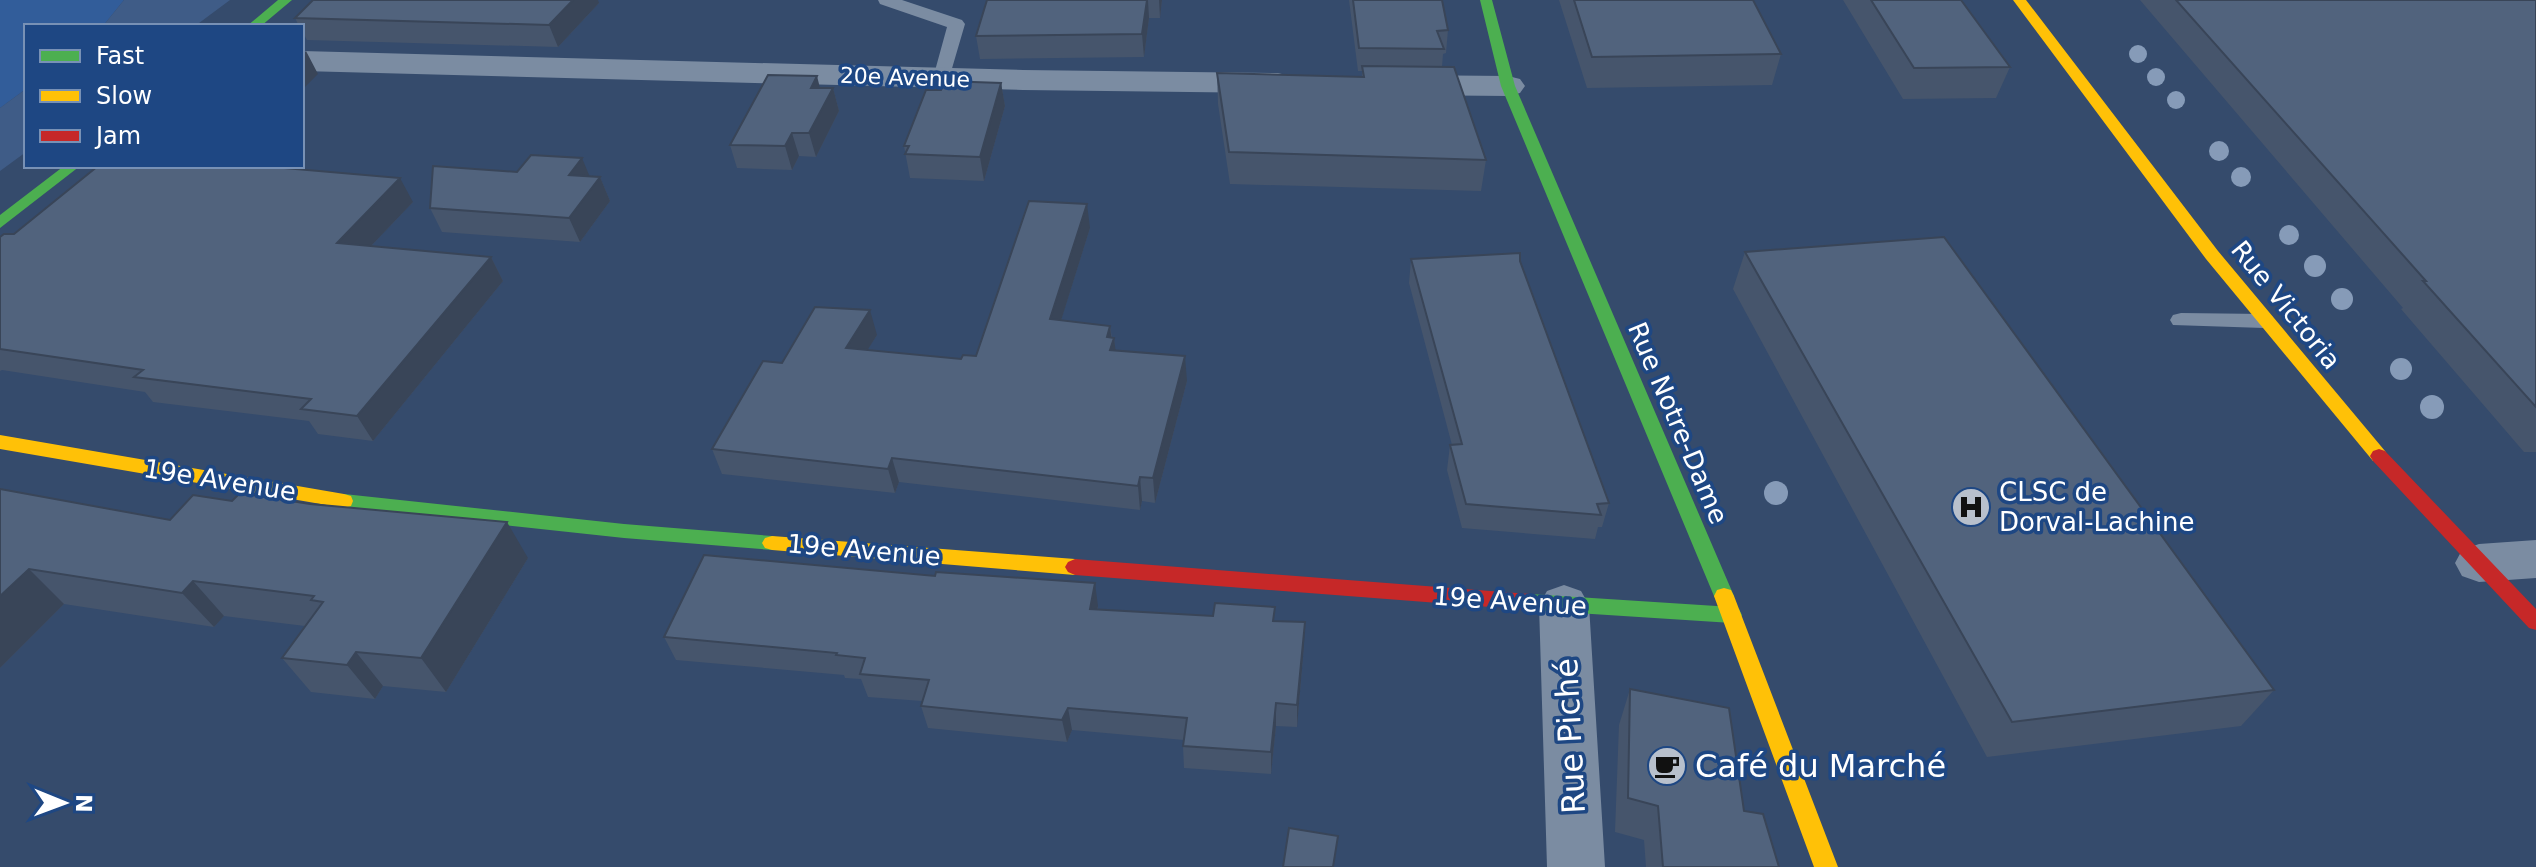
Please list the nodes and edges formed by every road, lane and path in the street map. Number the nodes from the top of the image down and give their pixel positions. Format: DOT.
graph roads {
  1 [pos="286,0"];
  2 [pos="886,0"];
  3 [pos="1486,0"];
  4 [pos="2019,0"];
  5 [pos="256,24"];
  6 [pos="304,61"];
  7 [pos="942,78"];
  8 [pos="1313,83"];
  9 [pos="1361,84"];
  10 [pos="1508,86"];
  11 [pos="70,168"];
  12 [pos="0,223"];
  13 [pos="2181,320"];
  14 [pos="2264,321"];
  15 [pos="0,442"];
  16 [pos="2536,559"];
  17 [pos="2479,563"];
  18 [pos="1564,605"];
  19 [pos="1732,615"];
  20 [pos="2536,622"];
  21 [pos="1576,867"];
  22 [pos="1826,867"];
  1 -- 5 [label="street"];
  2 -- 7 [label="lane"];
  3 -- 10 [label="street, Rue Notre-Dame"];
  4 -- 14 [label="street, Rue Victoria"];
  6 -- 7 [label="street, 20e Avenue"];
  7 -- 8 [label="street, 20e Avenue"];
  9 -- 10 [label="street"];
  10 -- 19 [label="street, Rue Notre-Dame"];
  11 -- 12 [label="street"];
  13 -- 14 [label="lane"];
  14 -- 17 [label="street, Rue Victoria"];
  15 -- 18 [label="street, 19e Avenue"];
  16 -- 17 [label="street"];
  17 -- 20 [label="street, Rue Victoria"];
  18 -- 19 [label="street, 19e Avenue"];
  18 -- 21 [label="street, Rue Piché"];
  19 -- 22 [label="street, Rue Notre-Dame"];
}
